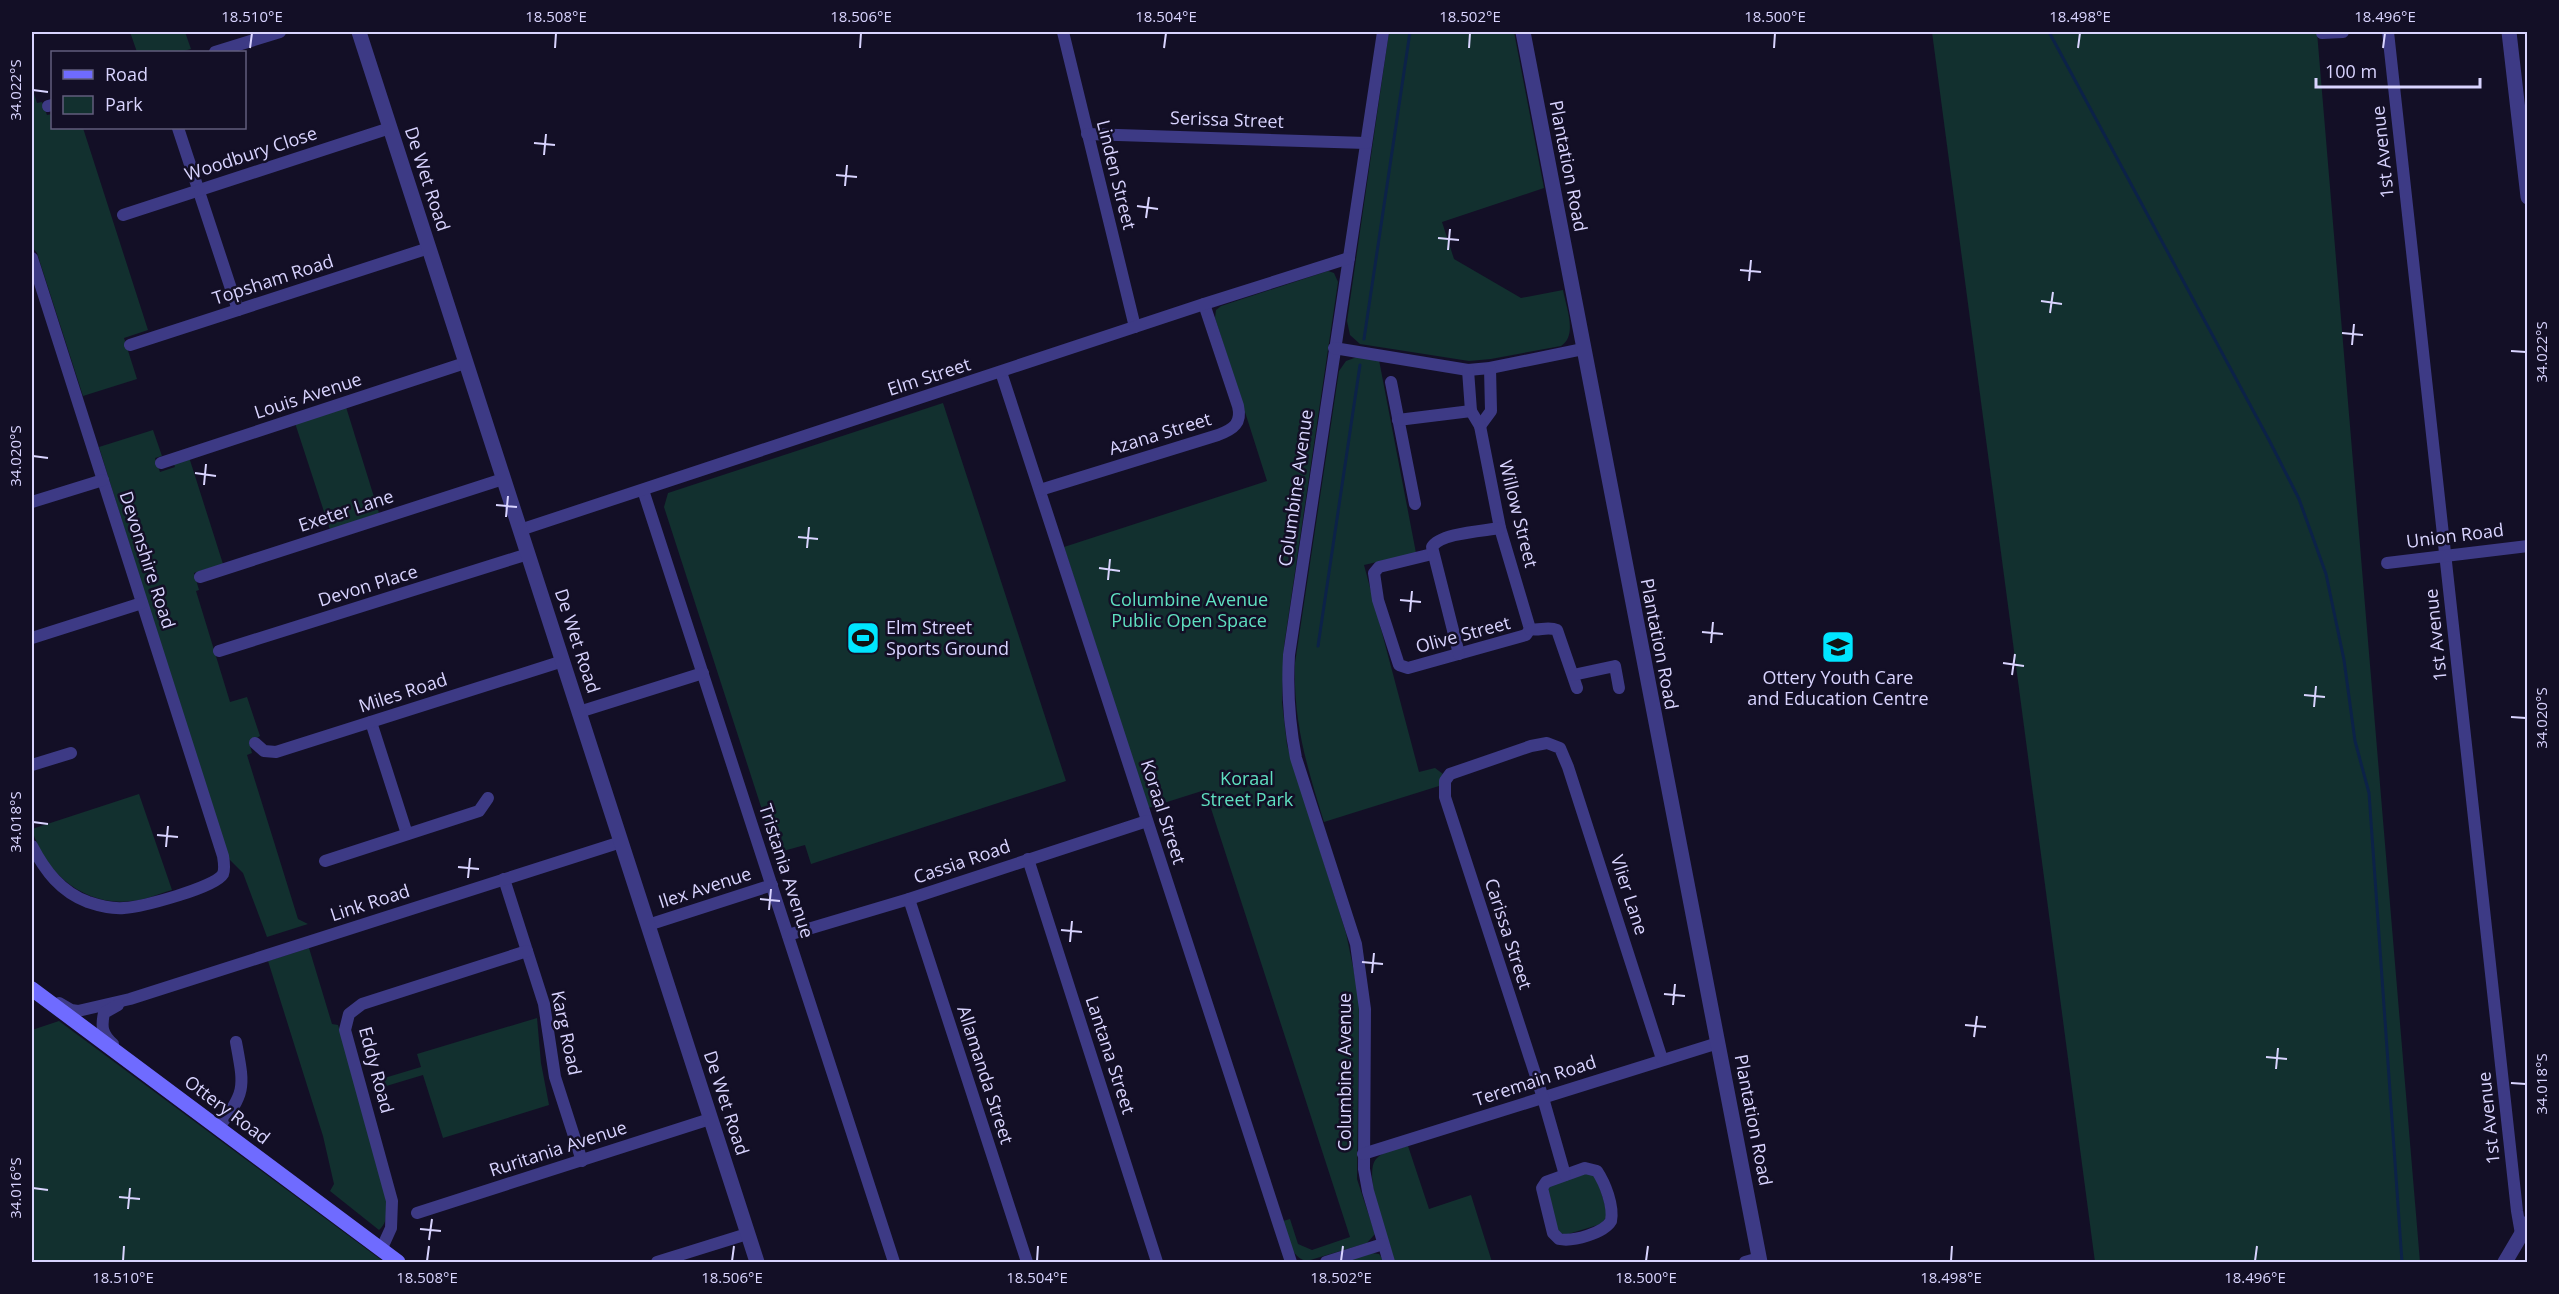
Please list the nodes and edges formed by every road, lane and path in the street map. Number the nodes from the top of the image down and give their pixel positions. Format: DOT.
graph roads {
  1 [pos="280,32"];
  2 [pos="359,32"];
  3 [pos="1063,32"];
  4 [pos="1383,32"];
  5 [pos="1523,32"];
  6 [pos="2343,32"];
  7 [pos="2388,32"];
  8 [pos="2510,32"];
  9 [pos="2322,33"];
  10 [pos="218,51"];
  11 [pos="390,128"];
  12 [pos="178,129"];
  13 [pos="1087,134"];
  14 [pos="1366,143"];
  15 [pos="198,190"];
  16 [pos="2528,197"];
  17 [pos="123,215"];
  18 [pos="429,248"];
  19 [pos="32,258"];
  20 [pos="1349,258"];
  21 [pos="1204,304"];
  22 [pos="238,310"];
  23 [pos="1136,327"];
  24 [pos="130,345"];
  25 [pos="1334,348"];
  26 [pos="1583,349"];
  27 [pos="465,363"];
  28 [pos="1490,368"];
  29 [pos="1468,370"];
  30 [pos="1001,372"];
  31 [pos="1391,382"];
  32 [pos="1471,411"];
  33 [pos="1398,420"];
  34 [pos="1480,426"];
  35 [pos="161,463"];
  36 [pos="502,479"];
  37 [pos="103,480"];
  38 [pos="643,490"];
  39 [pos="1040,490"];
  40 [pos="32,502"];
  41 [pos="1415,504"];
  42 [pos="1500,528"];
  43 [pos="520,530"];
  44 [pos="2528,546"];
  45 [pos="528,554"];
  46 [pos="1432,554"];
  47 [pos="2446,555"];
  48 [pos="2387,563"];
  49 [pos="200,577"];
  50 [pos="142,603"];
  51 [pos="1525,611"];
  52 [pos="1530,629"];
  53 [pos="32,638"];
  54 [pos="219,651"];
  55 [pos="1459,654"];
  56 [pos="563,661"];
  57 [pos="703,673"];
  58 [pos="1573,675"];
  59 [pos="1577,688"];
  60 [pos="1620,688"];
  61 [pos="579,712"];
  62 [pos="371,722"];
  63 [pos="255,743"];
  64 [pos="71,753"];
  65 [pos="32,765"];
  66 [pos="1445,782"];
  67 [pos="488,798"];
  68 [pos="1146,821"];
  69 [pos="407,834"];
  70 [pos="621,842"];
  71 [pos="32,846"];
  72 [pos="1028,859"];
  73 [pos="325,861"];
  74 [pos="504,879"];
  75 [pos="772,885"];
  76 [pos="909,899"];
  77 [pos="648,925"];
  78 [pos="788,935"];
  79 [pos="527,951"];
  80 [pos="32,981"];
  81 [pos="32,989"];
  82 [pos="130,999"];
  83 [pos="104,1013"];
  84 [pos="82,1026"];
  85 [pos="236,1042"];
  86 [pos="1718,1043"];
  87 [pos="1662,1059"];
  88 [pos="162,1085"];
  89 [pos="1543,1098"];
  90 [pos="710,1119"];
  91 [pos="218,1128"];
  92 [pos="1364,1154"];
  93 [pos="582,1161"];
  94 [pos="1565,1175"];
  95 [pos="417,1213"];
  96 [pos="2524,1229"];
  97 [pos="747,1234"];
  98 [pos="1383,1244"];
  99 [pos="381,1250"];
  100 [pos="1755,1261"];
  101 [pos="398,1263"];
  102 [pos="657,1263"];
  103 [pos="757,1263"];
  104 [pos="894,1263"];
  105 [pos="1027,1263"];
  106 [pos="1157,1263"];
  107 [pos="1291,1263"];
  108 [pos="1326,1263"];
  109 [pos="1389,1263"];
  110 [pos="2505,1263"];
  1 -- 10 [label="street"];
  2 -- 11 [label="street, De Wet Road"];
  3 -- 13 [label="street, Linden Street"];
  4 -- 14 [label="street, Columbine Avenue"];
  5 -- 26 [label="street, Plantation Road"];
  6 -- 9 [label="street"];
  7 -- 47 [label="street, 1st Avenue"];
  8 -- 16 [label="street"];
  11 -- 15 [label="street, Woodbury Close"];
  11 -- 18 [label="street, De Wet Road"];
  12 -- 15 [label="street"];
  13 -- 14 [label="street, Serissa Street"];
  13 -- 23 [label="street, Linden Street"];
  14 -- 20 [label="street, Columbine Avenue"];
  15 -- 17 [label="street, Woodbury Close"];
  15 -- 22 [label="street"];
  18 -- 22 [label="street, Topsham Road"];
  18 -- 27 [label="street, De Wet Road"];
  19 -- 37 [label="street, Devonshire Road"];
  20 -- 21 [label="street, Elm Street"];
  20 -- 25 [label="street, Columbine Avenue"];
  21 -- 23 [label="street, Elm Street"];
  21 -- 39 [label="street, Azana Street"];
  22 -- 24 [label="street, Topsham Road"];
  23 -- 30 [label="street, Elm Street"];
  25 -- 29 [label="street"];
  25 -- 92 [label="street, Columbine Avenue"];
  26 -- 28 [label="street"];
  26 -- 86 [label="street, Plantation Road"];
  27 -- 35 [label="street, Louis Avenue"];
  27 -- 36 [label="street, De Wet Road"];
  28 -- 29 [label="street"];
  28 -- 34 [label="street"];
  29 -- 32 [label="street, Willow Street"];
  30 -- 38 [label="street, Elm Street"];
  30 -- 39 [label="street, Koraal Street"];
  31 -- 33 [label="street"];
  32 -- 33 [label="street"];
  32 -- 34 [label="street, Willow Street"];
  33 -- 41 [label="street"];
  34 -- 42 [label="street, Willow Street"];
  36 -- 43 [label="street, De Wet Road"];
  36 -- 49 [label="street, Exeter Lane"];
  37 -- 40 [label="street"];
  37 -- 50 [label="street, Devonshire Road"];
  38 -- 43 [label="street, Elm Street"];
  38 -- 57 [label="street, Tristania Avenue"];
  39 -- 68 [label="street, Koraal Street"];
  42 -- 46 [label="street"];
  42 -- 51 [label="street, Willow Street"];
  43 -- 45 [label="street, De Wet Road"];
  44 -- 47 [label="street, Union Road"];
  45 -- 54 [label="street, Devon Place"];
  45 -- 56 [label="street, De Wet Road"];
  46 -- 55 [label="street"];
  46 -- 55 [label="street, Olive Street"];
  47 -- 48 [label="street, Union Road"];
  47 -- 96 [label="street, 1st Avenue"];
  50 -- 53 [label="street"];
  50 -- 71 [label="street, Devonshire Road"];
  51 -- 52 [label="street, Olive Street"];
  52 -- 55 [label="street, Olive Street"];
  52 -- 58 [label="street"];
  56 -- 61 [label="street, De Wet Road"];
  56 -- 62 [label="street, Miles Road"];
  57 -- 61 [label="street"];
  57 -- 75 [label="street, Tristania Avenue"];
  58 -- 59 [label="street"];
  58 -- 60 [label="street"];
  61 -- 70 [label="street, De Wet Road"];
  62 -- 63 [label="street, Miles Road"];
  62 -- 69 [label="street"];
  64 -- 65 [label="street"];
  66 -- 87 [label="street, Vlier Lane"];
  66 -- 89 [label="street, Carissa Street"];
  67 -- 69 [label="street"];
  68 -- 72 [label="street, Cassia Road"];
  68 -- 107 [label="street, Koraal Street"];
  69 -- 73 [label="street"];
  70 -- 74 [label="street, Link Road"];
  70 -- 77 [label="street, De Wet Road"];
  72 -- 76 [label="street, Cassia Road"];
  72 -- 106 [label="street, Lantana Street"];
  74 -- 79 [label="street, Karg Road"];
  74 -- 82 [label="street, Link Road"];
  75 -- 77 [label="street, Ilex Avenue"];
  75 -- 78 [label="street, Tristania Avenue"];
  76 -- 78 [label="street, Cassia Road"];
  76 -- 105 [label="street, Allamanda Street"];
  77 -- 90 [label="street, De Wet Road"];
  78 -- 104 [label="street, Tristania Avenue"];
  79 -- 93 [label="street, Karg Road"];
  79 -- 99 [label="street, Eddy Road"];
  80 -- 82 [label="street, Link Road"];
  81 -- 84 [label="main road, Ottery Road"];
  82 -- 83 [label="street, Link Road"];
  83 -- 84 [label="street, Link Road"];
  83 -- 88 [label="street"];
  84 -- 88 [label="main road, Ottery Road"];
  85 -- 91 [label="street"];
  86 -- 87 [label="street, Teremain Road"];
  86 -- 100 [label="street, Plantation Road"];
  87 -- 89 [label="street, Teremain Road"];
  88 -- 91 [label="main road, Ottery Road"];
  89 -- 92 [label="street, Teremain Road"];
  89 -- 94 [label="street, Carissa Street"];
  90 -- 93 [label="street, Ruritania Avenue"];
  90 -- 97 [label="street, De Wet Road"];
  91 -- 99 [label="main road, Ottery Road"];
  92 -- 98 [label="street, Columbine Avenue"];
  93 -- 95 [label="street, Ruritania Avenue"];
  94 -- 94 [label="street"];
  96 -- 110 [label="street"];
  97 -- 102 [label="street"];
  97 -- 103 [label="street, De Wet Road"];
  98 -- 108 [label="street"];
  98 -- 109 [label="street, Columbine Avenue"];
  99 -- 101 [label="main road, Ottery Road"];
}
